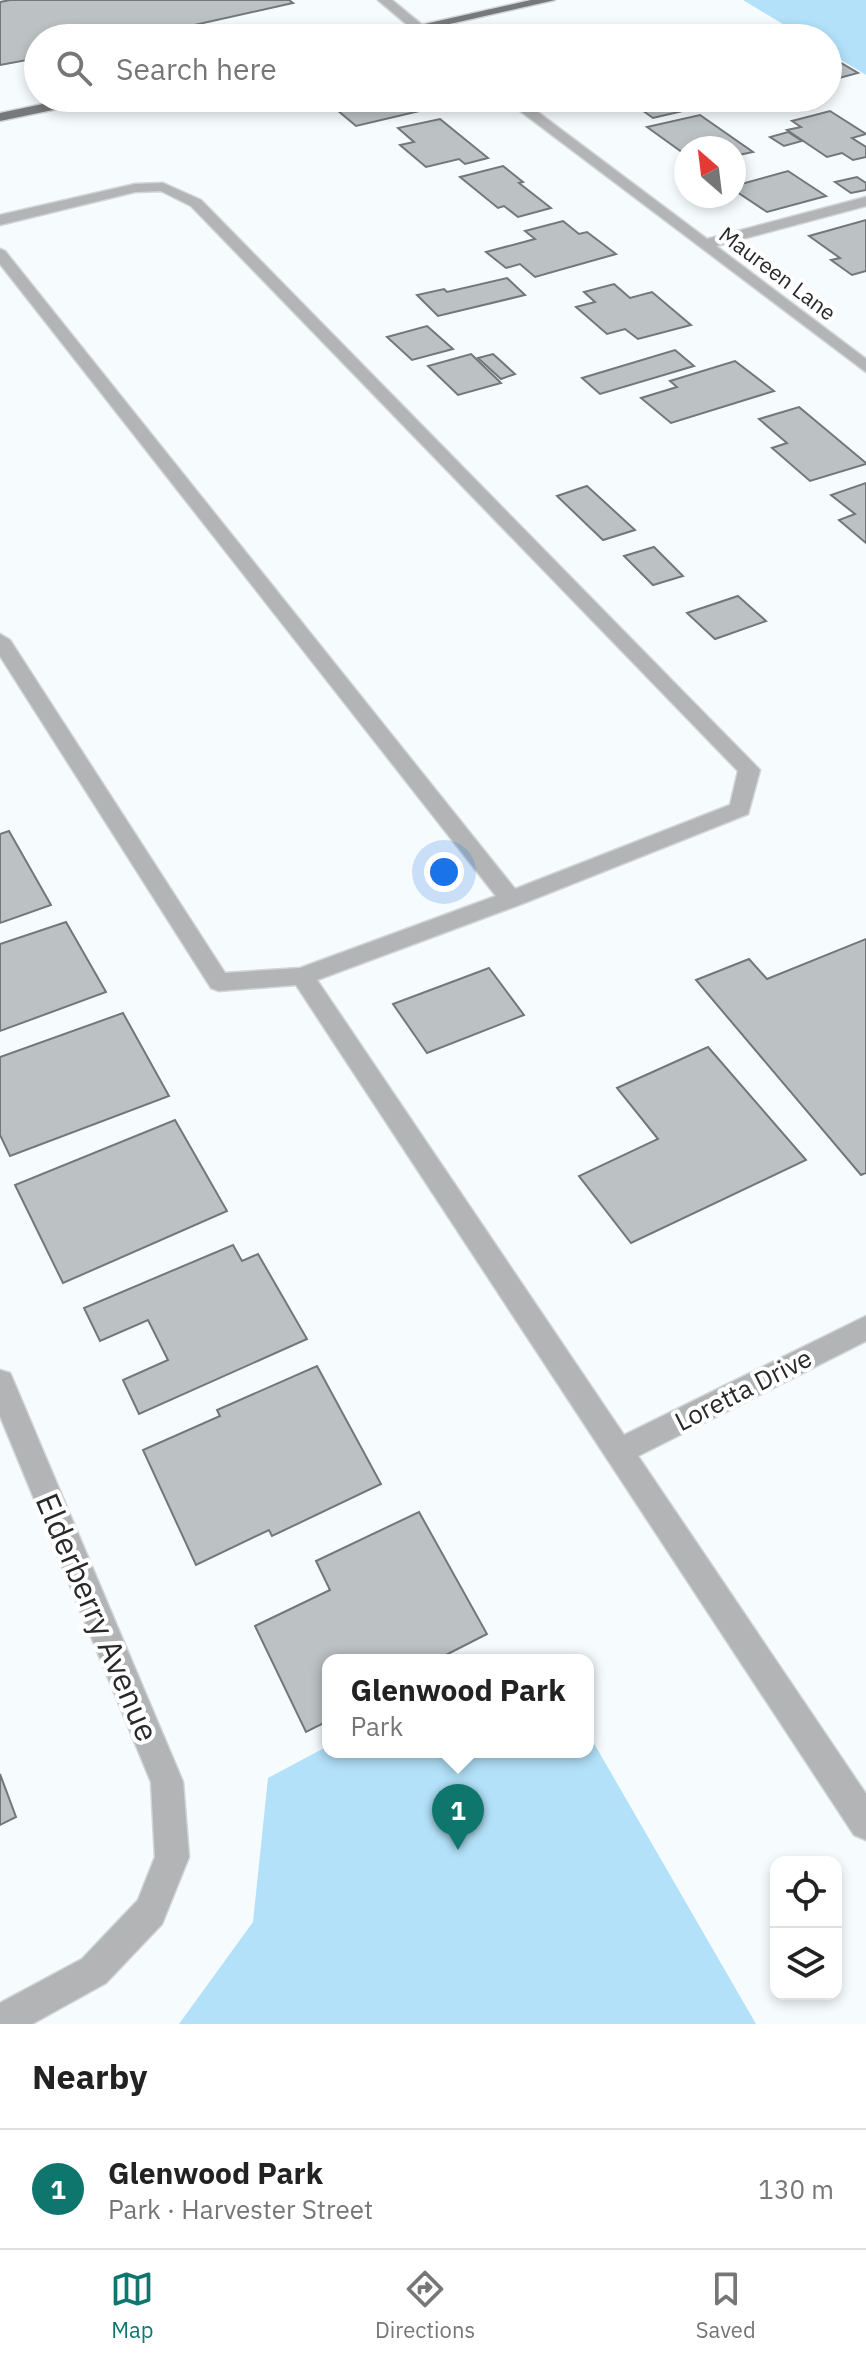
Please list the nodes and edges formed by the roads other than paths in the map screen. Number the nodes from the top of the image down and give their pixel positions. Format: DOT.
graph roads {
  1 [pos="384,0"];
  2 [pos="549,0"];
  3 [pos="412,24"];
  4 [pos="436,24"];
  5 [pos="24,112"];
  6 [pos="528,112"];
  7 [pos="0,117"];
  8 [pos="866,201"];
  9 [pos="0,220"];
  10 [pos="704,245"];
  11 [pos="0,254"];
  12 [pos="866,367"];
  13 [pos="0,640"];
  14 [pos="511,899"];
  15 [pos="302,976"];
  16 [pos="866,1328"];
  17 [pos="0,1382"];
  18 [pos="620,1451"];
  19 [pos="866,1823"];
  20 [pos="0,2022"];
  1 -- 3 [label="street"];
  2 -- 4 [label="main road"];
  5 -- 7 [label="main road"];
  6 -- 10 [label="street, Maureen Lane"];
  8 -- 10 [label="street"];
  9 -- 14 [label="street"];
  10 -- 12 [label="street, Maureen Lane"];
  11 -- 14 [label="street"];
  13 -- 15 [label="street"];
  14 -- 15 [label="street"];
  15 -- 18 [label="street"];
  16 -- 18 [label="street, Loretta Drive"];
  17 -- 20 [label="street, Elderberry Avenue"];
  18 -- 19 [label="street"];
}
